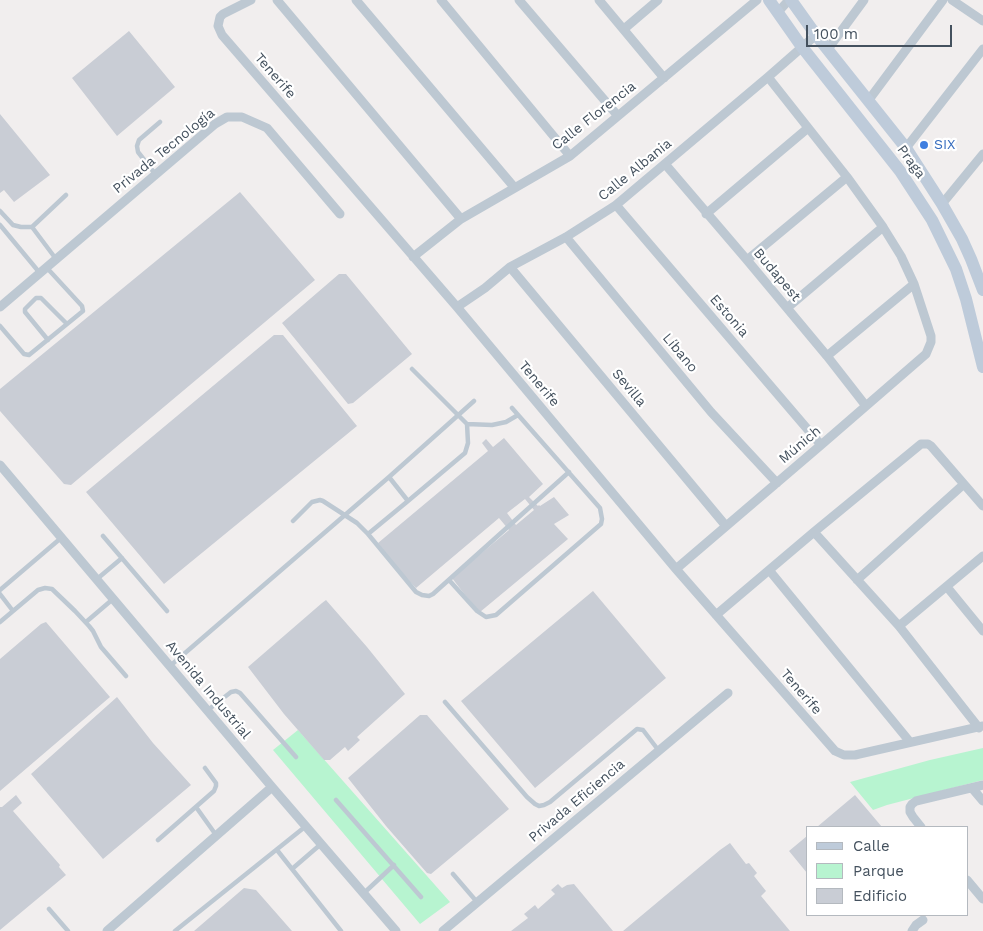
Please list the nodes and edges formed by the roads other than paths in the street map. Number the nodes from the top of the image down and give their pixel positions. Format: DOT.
graph roads {
  1 [pos="250,0"];
  2 [pos="277,0"];
  3 [pos="356,0"];
  4 [pos="441,0"];
  5 [pos="518,0"];
  6 [pos="599,0"];
  7 [pos="658,0"];
  8 [pos="757,0"];
  9 [pos="769,0"];
  10 [pos="790,0"];
  11 [pos="864,0"];
  12 [pos="943,0"];
  13 [pos="952,0"];
  14 [pos="778,12"];
  15 [pos="983,21"];
  16 [pos="624,29"];
  17 [pos="816,35"];
  18 [pos="802,46"];
  19 [pos="828,49"];
  20 [pos="983,49"];
  21 [pos="768,77"];
  22 [pos="664,78"];
  23 [pos="868,101"];
  24 [pos="618,116"];
  25 [pos="160,122"];
  26 [pos="808,128"];
  27 [pos="906,148"];
  28 [pos="983,154"];
  29 [pos="570,156"];
  30 [pos="665,164"];
  31 [pos="156,175"];
  32 [pos="847,177"];
  33 [pos="514,187"];
  34 [pos="66,195"];
  35 [pos="942,204"];
  36 [pos="616,205"];
  37 [pos="0,211"];
  38 [pos="340,214"];
  39 [pos="706,214"];
  40 [pos="461,219"];
  41 [pos="0,226"];
  42 [pos="32,227"];
  43 [pos="883,227"];
  44 [pos="566,237"];
  45 [pos="414,256"];
  46 [pos="57,260"];
  47 [pos="747,260"];
  48 [pos="510,267"];
  49 [pos="44,271"];
  50 [pos="914,284"];
  51 [pos="983,290"];
  52 [pos="0,307"];
  53 [pos="457,307"];
  54 [pos="787,308"];
  55 [pos="66,324"];
  56 [pos="0,326"];
  57 [pos="48,340"];
  58 [pos="827,356"];
  59 [pos="983,366"];
  60 [pos="412,369"];
  61 [pos="474,402"];
  62 [pos="866,406"];
  63 [pos="512,408"];
  64 [pos="459,414"];
  65 [pos="518,416"];
  66 [pos="467,424"];
  67 [pos="821,445"];
  68 [pos="0,465"];
  69 [pos="569,472"];
  70 [pos="389,477"];
  71 [pos="777,483"];
  72 [pos="964,484"];
  73 [pos="408,501"];
  74 [pos="983,506"];
  75 [pos="344,515"];
  76 [pos="293,521"];
  77 [pos="726,526"];
  78 [pos="814,532"];
  79 [pos="368,534"];
  80 [pos="103,536"];
  81 [pos="61,538"];
  82 [pos="983,556"];
  83 [pos="122,558"];
  84 [pos="676,569"];
  85 [pos="769,570"];
  86 [pos="97,579"];
  87 [pos="449,580"];
  88 [pos="857,580"];
  89 [pos="947,587"];
  90 [pos="0,590"];
  91 [pos="0,594"];
  92 [pos="113,599"];
  93 [pos="13,611"];
  94 [pos="167,611"];
  95 [pos="716,615"];
  96 [pos="0,622"];
  97 [pos="86,622"];
  98 [pos="899,626"];
  99 [pos="983,630"];
  100 [pos="170,666"];
  101 [pos="126,676"];
  102 [pos="728,693"];
  103 [pos="445,702"];
  104 [pos="208,710"];
  105 [pos="981,727"];
  106 [pos="910,742"];
  107 [pos="659,751"];
  108 [pos="296,757"];
  109 [pos="205,768"];
  110 [pos="983,785"];
  111 [pos="272,786"];
  112 [pos="972,788"];
  113 [pos="336,800"];
  114 [pos="983,801"];
  115 [pos="196,807"];
  116 [pos="306,826"];
  117 [pos="921,826"];
  118 [pos="216,835"];
  119 [pos="158,840"];
  120 [pos="321,844"];
  121 [pos="276,850"];
  122 [pos="394,865"];
  123 [pos="292,869"];
  124 [pos="453,874"];
  125 [pos="968,881"];
  126 [pos="364,893"];
  127 [pos="421,897"];
  128 [pos="983,899"];
  129 [pos="477,902"];
  130 [pos="49,909"];
  131 [pos="922,917"];
  132 [pos="67,931"];
  133 [pos="107,931"];
  134 [pos="175,931"];
  135 [pos="341,931"];
  136 [pos="396,931"];
  137 [pos="443,931"];
  138 [pos="912,931"];
  1 -- 45 [label="street, Tenerife"];
  2 -- 40 [label="street"];
  3 -- 33 [label="street"];
  4 -- 29 [label="street"];
  5 -- 24 [label="street"];
  6 -- 16 [label="street"];
  7 -- 16 [label="street"];
  8 -- 22 [label="street, Calle Florencia"];
  9 -- 14 [label="street, Praga"];
  10 -- 14 [label="street"];
  10 -- 17 [label="street, Praga"];
  11 -- 19 [label="street"];
  12 -- 23 [label="street"];
  13 -- 15 [label="street"];
  14 -- 18 [label="street, Praga"];
  16 -- 22 [label="street"];
  17 -- 18 [label="street, Calle Albania"];
  17 -- 19 [label="street, Praga"];
  18 -- 21 [label="street, Calle Albania"];
  18 -- 59 [label="street, Praga"];
  19 -- 23 [label="street, Praga"];
  20 -- 27 [label="street"];
  21 -- 26 [label="street"];
  21 -- 30 [label="street, Calle Albania"];
  22 -- 24 [label="street, Calle Florencia"];
  23 -- 27 [label="street, Praga"];
  24 -- 29 [label="street, Calle Florencia"];
  25 -- 31 [label="lane"];
  26 -- 32 [label="street"];
  26 -- 39 [label="street"];
  27 -- 35 [label="street, Praga"];
  28 -- 35 [label="street"];
  29 -- 33 [label="street, Calle Florencia"];
  30 -- 36 [label="street, Calle Albania"];
  30 -- 39 [label="street, Budapest"];
  31 -- 38 [label="street, Privada Tecnología"];
  31 -- 46 [label="street, Privada Tecnología"];
  32 -- 43 [label="street"];
  32 -- 47 [label="street"];
  33 -- 40 [label="street, Calle Florencia"];
  34 -- 42 [label="lane"];
  35 -- 51 [label="street, Praga"];
  36 -- 44 [label="street, Calle Albania"];
  36 -- 67 [label="street, Estonia"];
  37 -- 42 [label="lane"];
  39 -- 47 [label="street, Budapest"];
  40 -- 45 [label="street, Calle Florencia"];
  41 -- 49 [label="lane"];
  42 -- 46 [label="lane"];
  43 -- 50 [label="street"];
  43 -- 54 [label="street"];
  44 -- 48 [label="street, Calle Albania"];
  44 -- 71 [label="street, Líbano"];
  45 -- 53 [label="street, Tenerife"];
  46 -- 49 [label="street, Privada Tecnología"];
  47 -- 54 [label="street, Budapest"];
  48 -- 53 [label="street, Calle Albania"];
  48 -- 77 [label="street, Sevilla"];
  49 -- 52 [label="street, Privada Tecnología"];
  49 -- 55 [label="lane"];
  50 -- 58 [label="street"];
  50 -- 62 [label="street, Múnich"];
  53 -- 84 [label="street, Tenerife"];
  54 -- 58 [label="street, Budapest"];
  55 -- 57 [label="lane"];
  55 -- 57 [label="lane"];
  56 -- 57 [label="lane"];
  58 -- 62 [label="street, Budapest"];
  60 -- 64 [label="lane"];
  61 -- 64 [label="lane"];
  62 -- 67 [label="street, Múnich"];
  63 -- 65 [label="lane"];
  64 -- 66 [label="lane"];
  64 -- 70 [label="lane"];
  65 -- 66 [label="lane"];
  65 -- 69 [label="lane"];
  66 -- 73 [label="lane"];
  67 -- 71 [label="street, Múnich"];
  68 -- 81 [label="street, Avenida Industrial"];
  69 -- 87 [label="lane"];
  69 -- 87 [label="lane"];
  70 -- 73 [label="lane"];
  70 -- 75 [label="lane"];
  71 -- 77 [label="street, Múnich"];
  72 -- 74 [label="street"];
  72 -- 78 [label="street"];
  72 -- 88 [label="street"];
  73 -- 79 [label="lane"];
  75 -- 76 [label="lane"];
  75 -- 79 [label="lane"];
  75 -- 100 [label="lane"];
  77 -- 84 [label="street, Múnich"];
  78 -- 85 [label="street"];
  78 -- 88 [label="street"];
  79 -- 87 [label="lane"];
  80 -- 83 [label="lane"];
  81 -- 86 [label="street, Avenida Industrial"];
  81 -- 90 [label="lane"];
  82 -- 89 [label="street"];
  83 -- 86 [label="lane"];
  83 -- 94 [label="lane"];
  84 -- 95 [label="street, Tenerife"];
  85 -- 95 [label="street"];
  85 -- 106 [label="street"];
  86 -- 92 [label="street, Avenida Industrial"];
  88 -- 98 [label="street"];
  89 -- 98 [label="street"];
  89 -- 99 [label="street"];
  91 -- 93 [label="lane"];
  92 -- 97 [label="lane"];
  92 -- 100 [label="street, Avenida Industrial"];
  93 -- 96 [label="lane"];
  93 -- 97 [label="lane"];
  95 -- 106 [label="street, Tenerife"];
  97 -- 101 [label="lane"];
  98 -- 105 [label="street"];
  100 -- 104 [label="street, Avenida Industrial"];
  102 -- 107 [label="street, Privada Eficiencia"];
  103 -- 107 [label="lane"];
  104 -- 108 [label="lane"];
  104 -- 111 [label="street, Avenida Industrial"];
  105 -- 106 [label="street"];
  107 -- 129 [label="street, Privada Eficiencia"];
  109 -- 115 [label="lane"];
  110 -- 112 [label="street"];
  111 -- 116 [label="street, Avenida Industrial"];
  111 -- 118 [label="street"];
  112 -- 114 [label="street"];
  112 -- 117 [label="street"];
  113 -- 122 [label="lane"];
  115 -- 118 [label="lane"];
  115 -- 119 [label="lane"];
  116 -- 120 [label="street, Avenida Industrial"];
  116 -- 121 [label="lane"];
  118 -- 133 [label="street"];
  120 -- 123 [label="lane"];
  120 -- 126 [label="street, Avenida Industrial"];
  121 -- 123 [label="lane"];
  121 -- 134 [label="lane"];
  122 -- 126 [label="lane"];
  122 -- 127 [label="lane"];
  123 -- 135 [label="lane"];
  124 -- 129 [label="lane"];
  125 -- 128 [label="street"];
  126 -- 136 [label="street, Avenida Industrial"];
  129 -- 137 [label="street, Privada Eficiencia"];
  130 -- 132 [label="lane"];
  131 -- 138 [label="street"];
}
